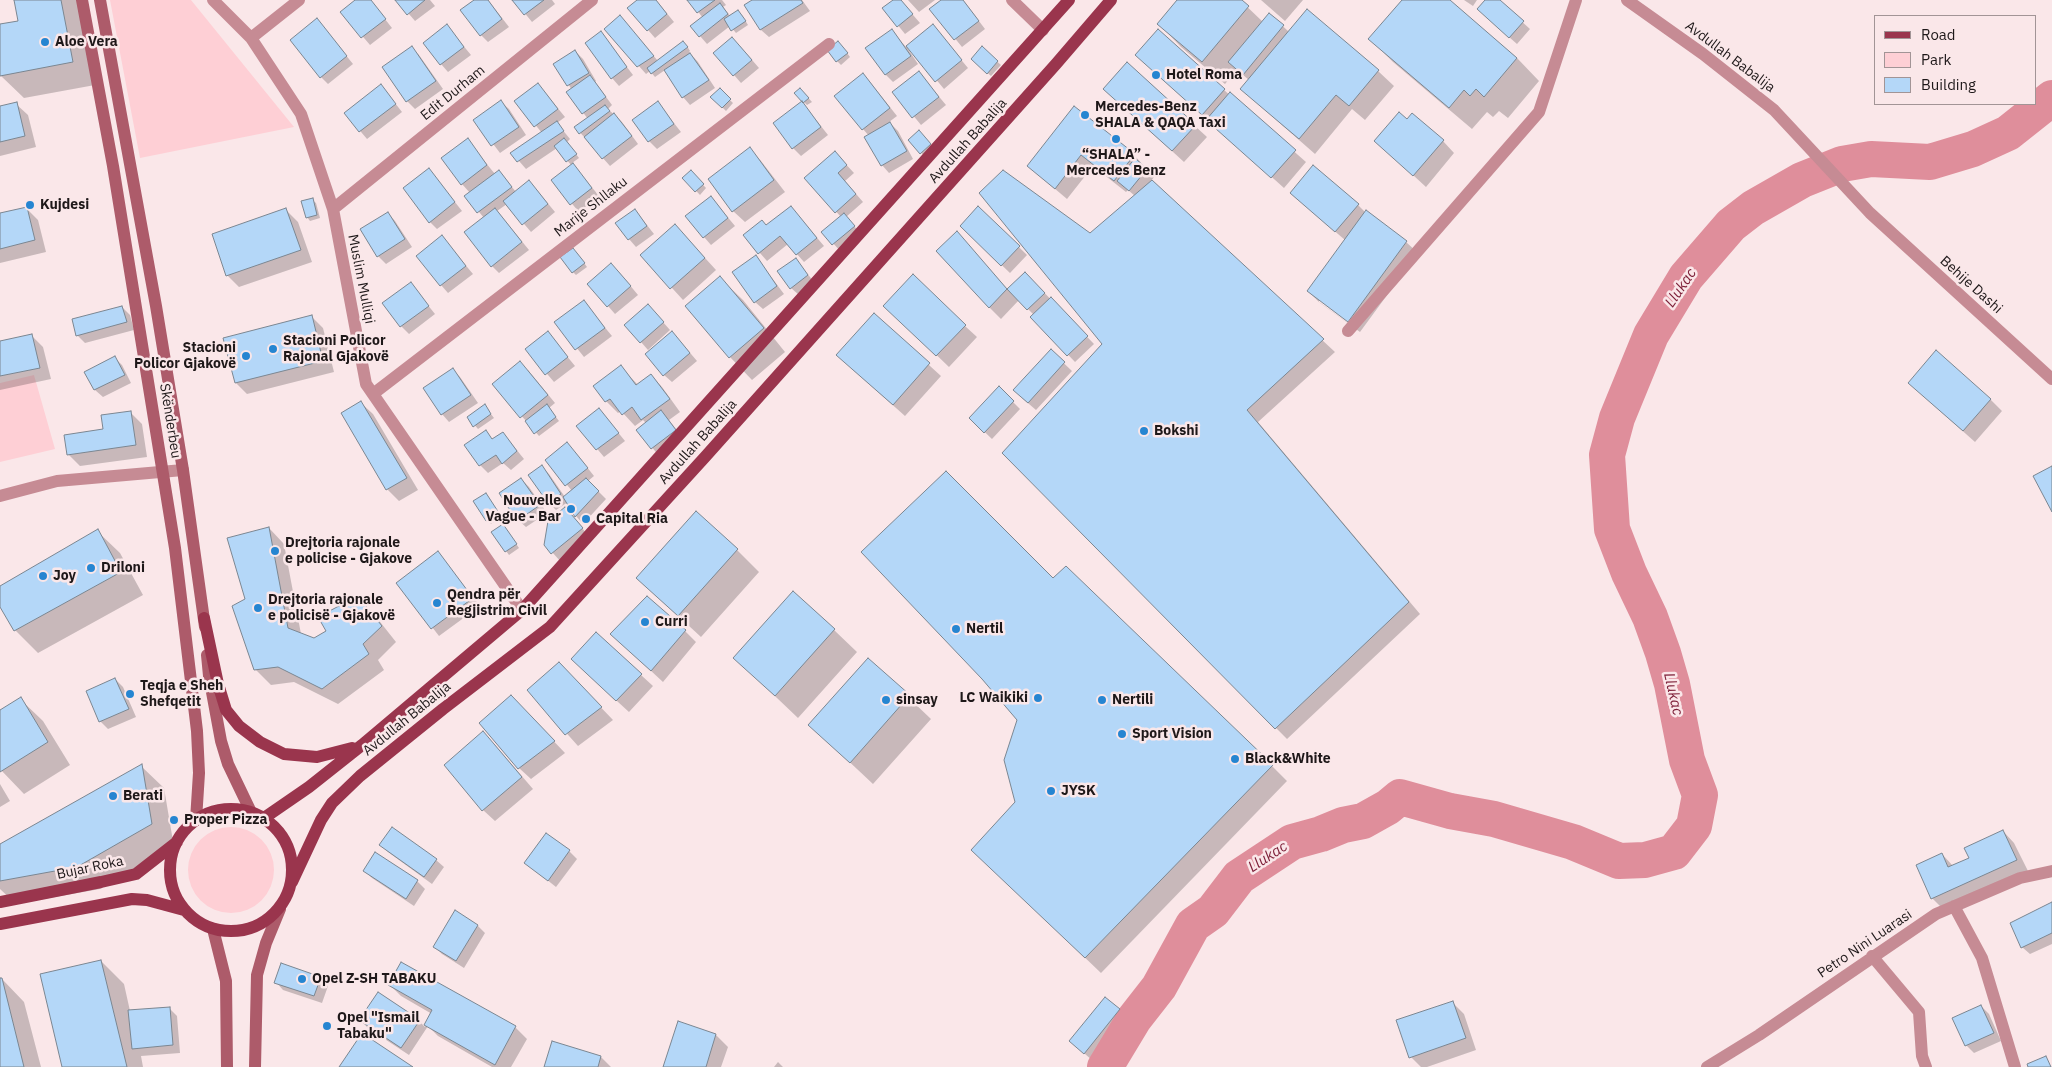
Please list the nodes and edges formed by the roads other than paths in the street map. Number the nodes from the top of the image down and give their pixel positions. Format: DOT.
graph roads {
  1 [pos="82,0"];
  2 [pos="100,0"];
  3 [pos="214,0"];
  4 [pos="299,0"];
  5 [pos="592,0"];
  6 [pos="1012,0"];
  7 [pos="1069,0"];
  8 [pos="1111,0"];
  9 [pos="1576,0"];
  10 [pos="1627,0"];
  11 [pos="1043,30"];
  12 [pos="251,38"];
  13 [pos="829,44"];
  14 [pos="332,210"];
  15 [pos="1870,213"];
  16 [pos="1348,331"];
  17 [pos="2052,379"];
  18 [pos="372,394"];
  19 [pos="183,470"];
  20 [pos="164,473"];
  21 [pos="0,496"];
  22 [pos="522,610"];
  23 [pos="204,618"];
  24 [pos="362,745"];
  25 [pos="251,812"];
  26 [pos="264,818"];
  27 [pos="196,820"];
  28 [pos="177,842"];
  29 [pos="2052,872"];
  30 [pos="292,882"];
  31 [pos="0,902"];
  32 [pos="1954,906"];
  33 [pos="280,908"];
  34 [pos="184,910"];
  35 [pos="0,924"];
  36 [pos="213,929"];
  37 [pos="1872,956"];
  38 [pos="227,1067"];
  39 [pos="255,1067"];
  40 [pos="1707,1067"];
  41 [pos="1926,1067"];
  42 [pos="2015,1067"];
  1 -- 20 [label="main road, Skënderbeu"];
  2 -- 19 [label="main road, Skënderbeu"];
  3 -- 12 [label="street, Muslim Mulliqi"];
  4 -- 12 [label="street"];
  5 -- 14 [label="street, Edit Durham"];
  6 -- 11 [label="street"];
  7 -- 11 [label="main road, Avdullah Babalija"];
  8 -- 30 [label="main road, Avdullah Babalija"];
  9 -- 16 [label="street"];
  10 -- 15 [label="street, Avdullah Babalija"];
  11 -- 22 [label="main road, Avdullah Babalija"];
  12 -- 14 [label="street, Muslim Mulliqi"];
  13 -- 18 [label="street, Marije Shllaku"];
  14 -- 18 [label="street, Muslim Mulliqi"];
  15 -- 17 [label="street, Behije Dashi"];
  18 -- 22 [label="street, Muslim Mulliqi"];
  19 -- 20 [label="street"];
  19 -- 23 [label="main road, Skënderbeu"];
  20 -- 21 [label="street"];
  20 -- 27 [label="main road, Skënderbeu"];
  22 -- 24 [label="main road, Avdullah Babalija"];
  23 -- 24 [label="main road"];
  23 -- 25 [label="main road, Skënderbeu"];
  24 -- 26 [label="main road, Avdullah Babalija"];
  25 -- 26 [label="main road"];
  25 -- 27 [label="main road"];
  26 -- 30 [label="main road"];
  27 -- 28 [label="main road"];
  28 -- 31 [label="main road, Bujar Roka"];
  28 -- 34 [label="main road"];
  29 -- 32 [label="street, Petro Nini Luarasi"];
  30 -- 33 [label="main road"];
  32 -- 37 [label="street, Petro Nini Luarasi"];
  32 -- 42 [label="street"];
  33 -- 36 [label="main road"];
  33 -- 39 [label="main road"];
  34 -- 35 [label="main road"];
  34 -- 36 [label="main road"];
  36 -- 38 [label="main road"];
  37 -- 40 [label="street, Petro Nini Luarasi"];
  37 -- 41 [label="street"];
}
